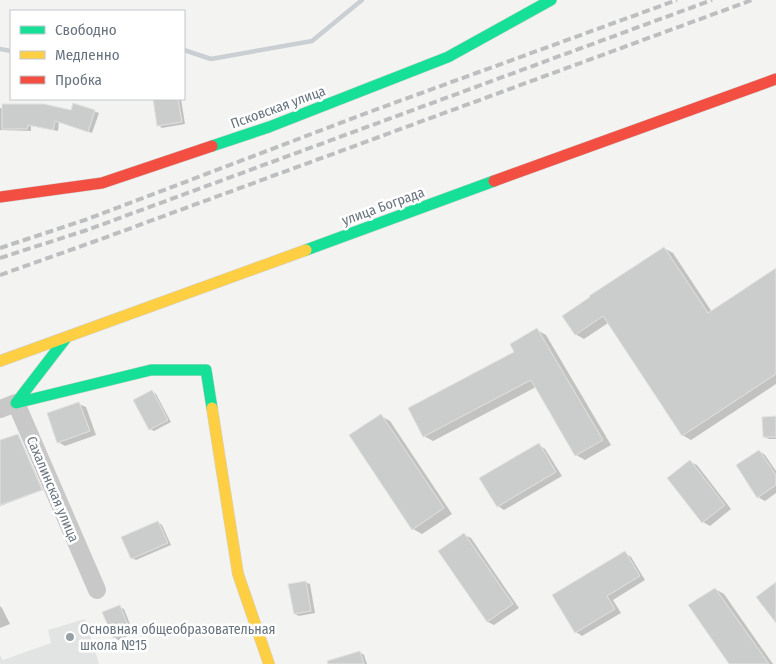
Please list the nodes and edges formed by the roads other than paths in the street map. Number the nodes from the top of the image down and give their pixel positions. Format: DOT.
graph roads {
  1 [pos="550,0"];
  2 [pos="776,79"];
  3 [pos="0,197"];
  4 [pos="66,338"];
  5 [pos="0,361"];
  6 [pos="8,406"];
  7 [pos="97,590"];
  8 [pos="269,664"];
  1 -- 3 [label="street, Псковская улица"];
  2 -- 4 [label="street, улица Бограда"];
  4 -- 5 [label="street, улица Бограда"];
  4 -- 6 [label="street"];
  6 -- 7 [label="street, Сахалинская улица"];
  6 -- 8 [label="street"];
}
